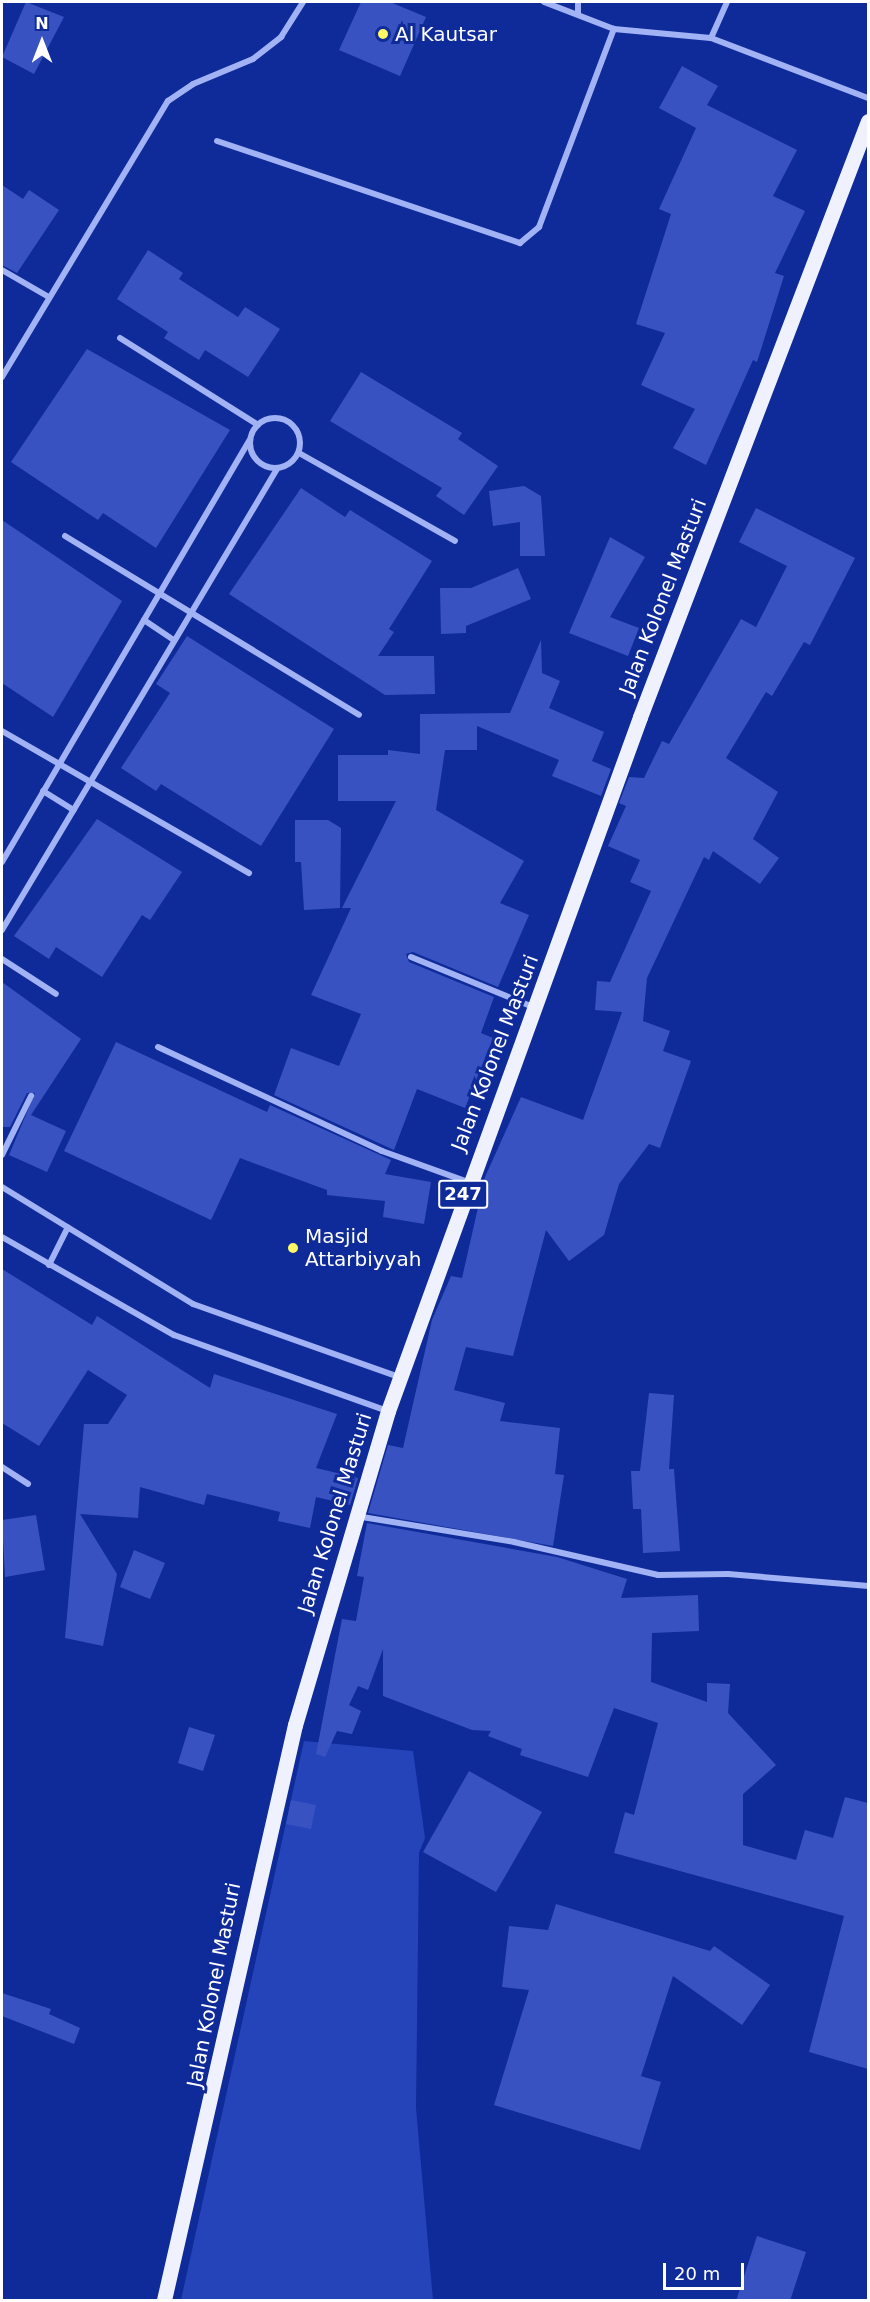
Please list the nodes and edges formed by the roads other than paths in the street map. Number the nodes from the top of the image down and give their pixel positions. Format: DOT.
graph roads {
  1 [pos="303,2"];
  2 [pos="544,2"];
  3 [pos="578,2"];
  4 [pos="727,2"];
  5 [pos="578,15"];
  6 [pos="614,29"];
  7 [pos="711,38"];
  8 [pos="868,98"];
  9 [pos="868,121"];
  10 [pos="217,141"];
  11 [pos="2,270"];
  12 [pos="47,296"];
  13 [pos="120,338"];
  14 [pos="2,377"];
  15 [pos="258,425"];
  16 [pos="250,440"];
  17 [pos="299,453"];
  18 [pos="277,469"];
  19 [pos="65,536"];
  20 [pos="455,541"];
  21 [pos="159,594"];
  22 [pos="191,613"];
  23 [pos="144,620"];
  24 [pos="174,640"];
  25 [pos="358,715"];
  26 [pos="2,731"];
  27 [pos="59,764"];
  28 [pos="90,782"];
  29 [pos="43,791"];
  30 [pos="73,810"];
  31 [pos="2,862"];
  32 [pos="249,873"];
  33 [pos="2,930"];
  34 [pos="411,957"];
  35 [pos="2,959"];
  36 [pos="56,994"];
  37 [pos="536,1009"];
  38 [pos="158,1047"];
  39 [pos="32,1096"];
  40 [pos="2,1155"];
  41 [pos="468,1182"];
  42 [pos="2,1186"];
  43 [pos="68,1227"];
  44 [pos="2,1237"];
  45 [pos="49,1264"];
  46 [pos="399,1377"];
  47 [pos="388,1411"];
  48 [pos="2,1467"];
  49 [pos="28,1484"];
  50 [pos="356,1516"];
  51 [pos="868,1586"];
  52 [pos="164,2301"];
  1 -- 12 [label="street"];
  2 -- 5 [label="street"];
  3 -- 5 [label="street"];
  4 -- 7 [label="street"];
  5 -- 6 [label="street"];
  6 -- 7 [label="street"];
  6 -- 10 [label="street"];
  7 -- 8 [label="street"];
  9 -- 37 [label="main road, Jalan Kolonel Masturi / 247"];
  11 -- 12 [label="street"];
  12 -- 14 [label="street"];
  13 -- 15 [label="street"];
  15 -- 16 [label="street"];
  15 -- 17 [label="street"];
  16 -- 18 [label="street"];
  16 -- 21 [label="street"];
  17 -- 18 [label="street"];
  17 -- 20 [label="street"];
  18 -- 22 [label="street"];
  19 -- 21 [label="street"];
  21 -- 22 [label="street"];
  21 -- 23 [label="street"];
  22 -- 24 [label="street"];
  22 -- 25 [label="street"];
  23 -- 24 [label="street"];
  23 -- 27 [label="street"];
  24 -- 28 [label="street"];
  26 -- 27 [label="street"];
  27 -- 28 [label="street"];
  27 -- 29 [label="street"];
  28 -- 30 [label="street"];
  28 -- 32 [label="street"];
  29 -- 30 [label="street"];
  29 -- 31 [label="street"];
  30 -- 33 [label="street"];
  34 -- 37 [label="street"];
  35 -- 36 [label="street"];
  37 -- 41 [label="main road, Jalan Kolonel Masturi / 247"];
  38 -- 41 [label="street"];
  39 -- 40 [label="street"];
  41 -- 46 [label="main road, Jalan Kolonel Masturi / 247"];
  42 -- 43 [label="street"];
  43 -- 45 [label="street"];
  43 -- 46 [label="street"];
  44 -- 45 [label="street"];
  45 -- 47 [label="street"];
  46 -- 47 [label="main road, Jalan Kolonel Masturi / 247"];
  47 -- 50 [label="main road, Jalan Kolonel Masturi / 247"];
  48 -- 49 [label="street"];
  50 -- 51 [label="street"];
  50 -- 52 [label="main road, Jalan Kolonel Masturi / 247"];
}
